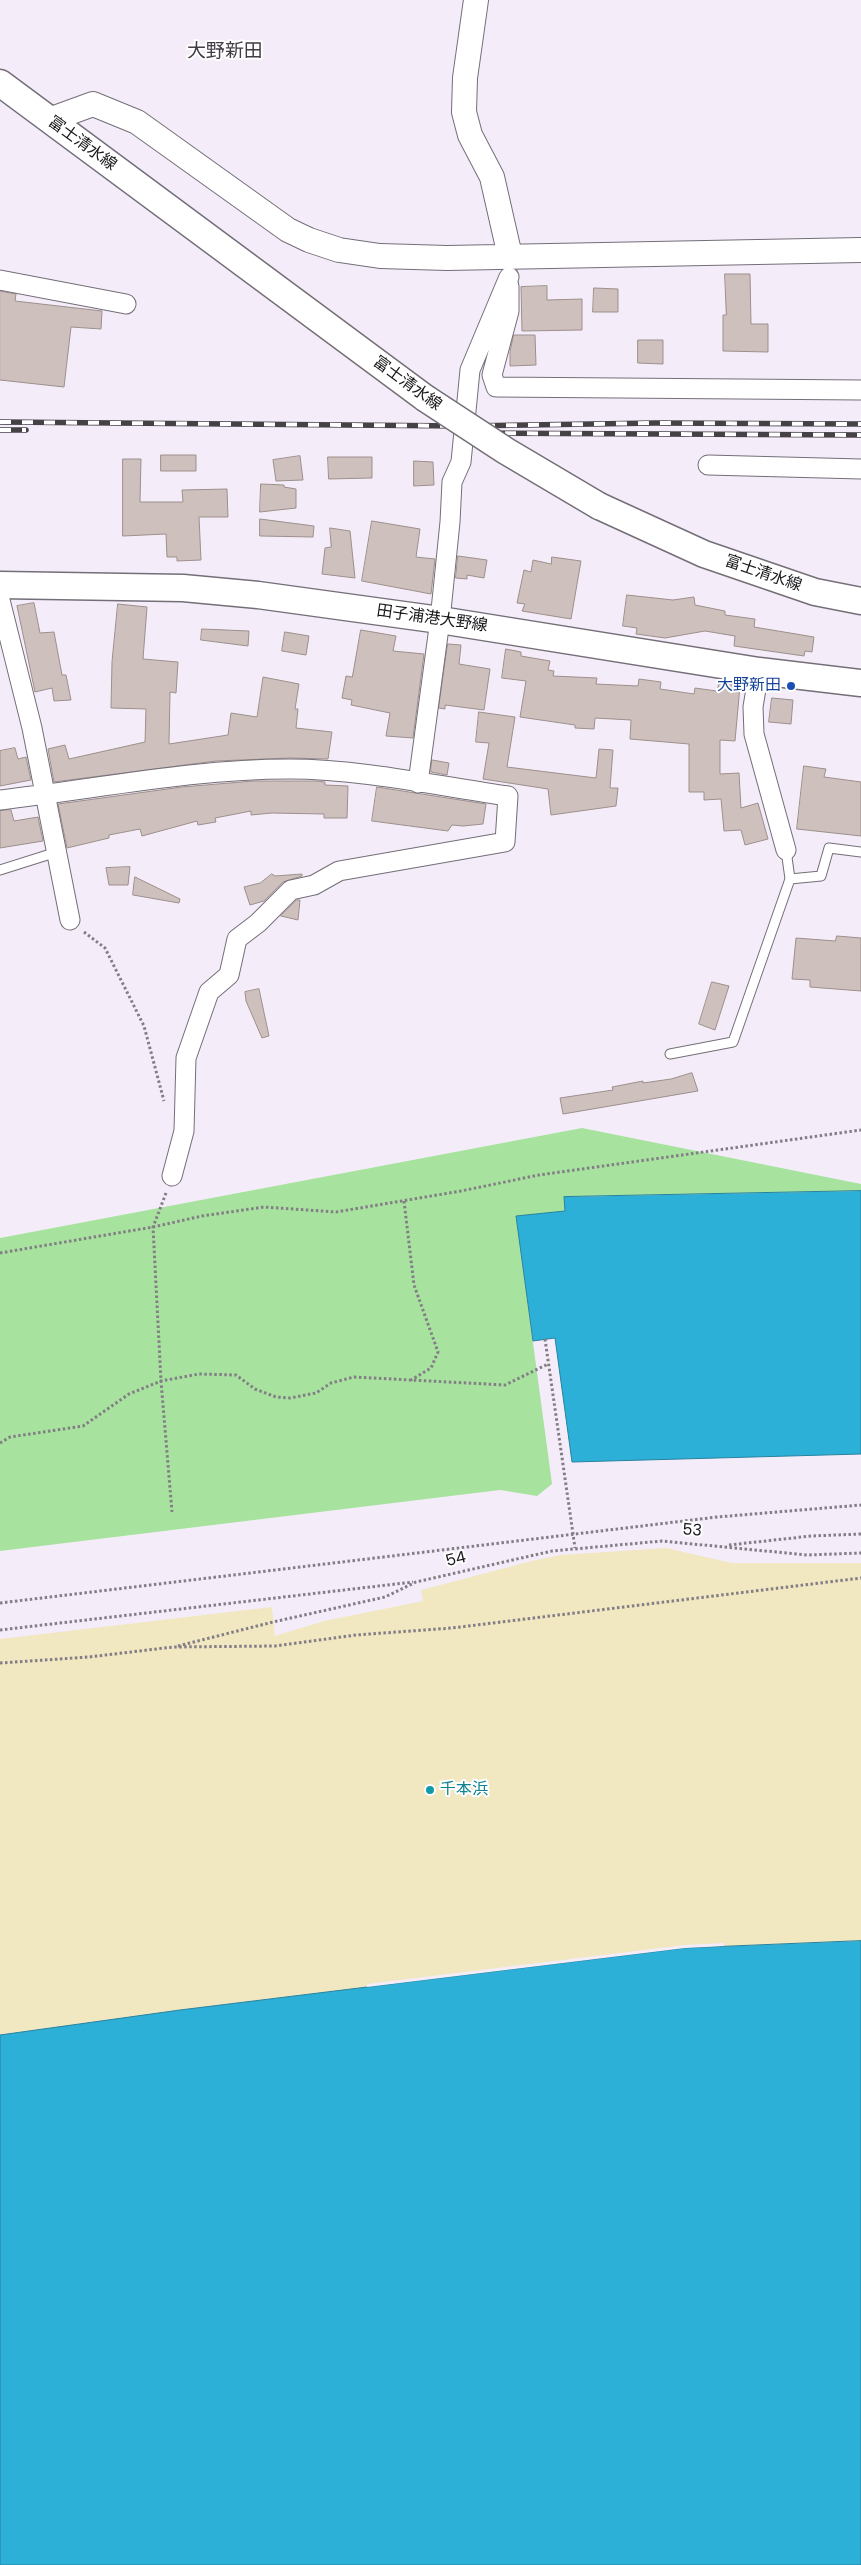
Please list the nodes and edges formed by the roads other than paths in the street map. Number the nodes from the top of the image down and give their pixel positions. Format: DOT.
graph roads {
  1 [pos="476,0"];
  2 [pos="0,83"];
  3 [pos="49,120"];
  4 [pos="861,250"];
  5 [pos="510,267"];
  6 [pos="0,280"];
  7 [pos="126,304"];
  8 [pos="861,390"];
  9 [pos="708,465"];
  10 [pos="861,469"];
  11 [pos="0,585"];
  12 [pos="0,600"];
  13 [pos="861,601"];
  14 [pos="440,620"];
  15 [pos="758,671"];
  16 [pos="861,683"];
  17 [pos="418,783"];
  18 [pos="45,795"];
  19 [pos="0,800"];
  20 [pos="786,850"];
  21 [pos="57,852"];
  22 [pos="861,852"];
  23 [pos="0,870"];
  24 [pos="790,879"];
  25 [pos="70,920"];
  26 [pos="670,1054"];
  27 [pos="172,1176"];
  1 -- 5 [label="street"];
  2 -- 3 [label="main road, 富士清水線"];
  3 -- 5 [label="street"];
  3 -- 13 [label="main road, 富士清水線, bridge"];
  4 -- 5 [label="street"];
  5 -- 8 [label="street"];
  5 -- 14 [label="street"];
  6 -- 7 [label="street"];
  9 -- 10 [label="street"];
  11 -- 14 [label="main road, 田子浦港大野線"];
  12 -- 18 [label="street"];
  14 -- 15 [label="main road, 田子浦港大野線"];
  14 -- 17 [label="street"];
  15 -- 16 [label="main road, 田子浦港大野線"];
  15 -- 20 [label="street"];
  17 -- 18 [label="street"];
  17 -- 27 [label="street"];
  18 -- 19 [label="street"];
  18 -- 21 [label="street"];
  20 -- 24 [label="lane"];
  21 -- 23 [label="lane"];
  21 -- 25 [label="street"];
  22 -- 24 [label="lane"];
  24 -- 26 [label="lane"];
}
